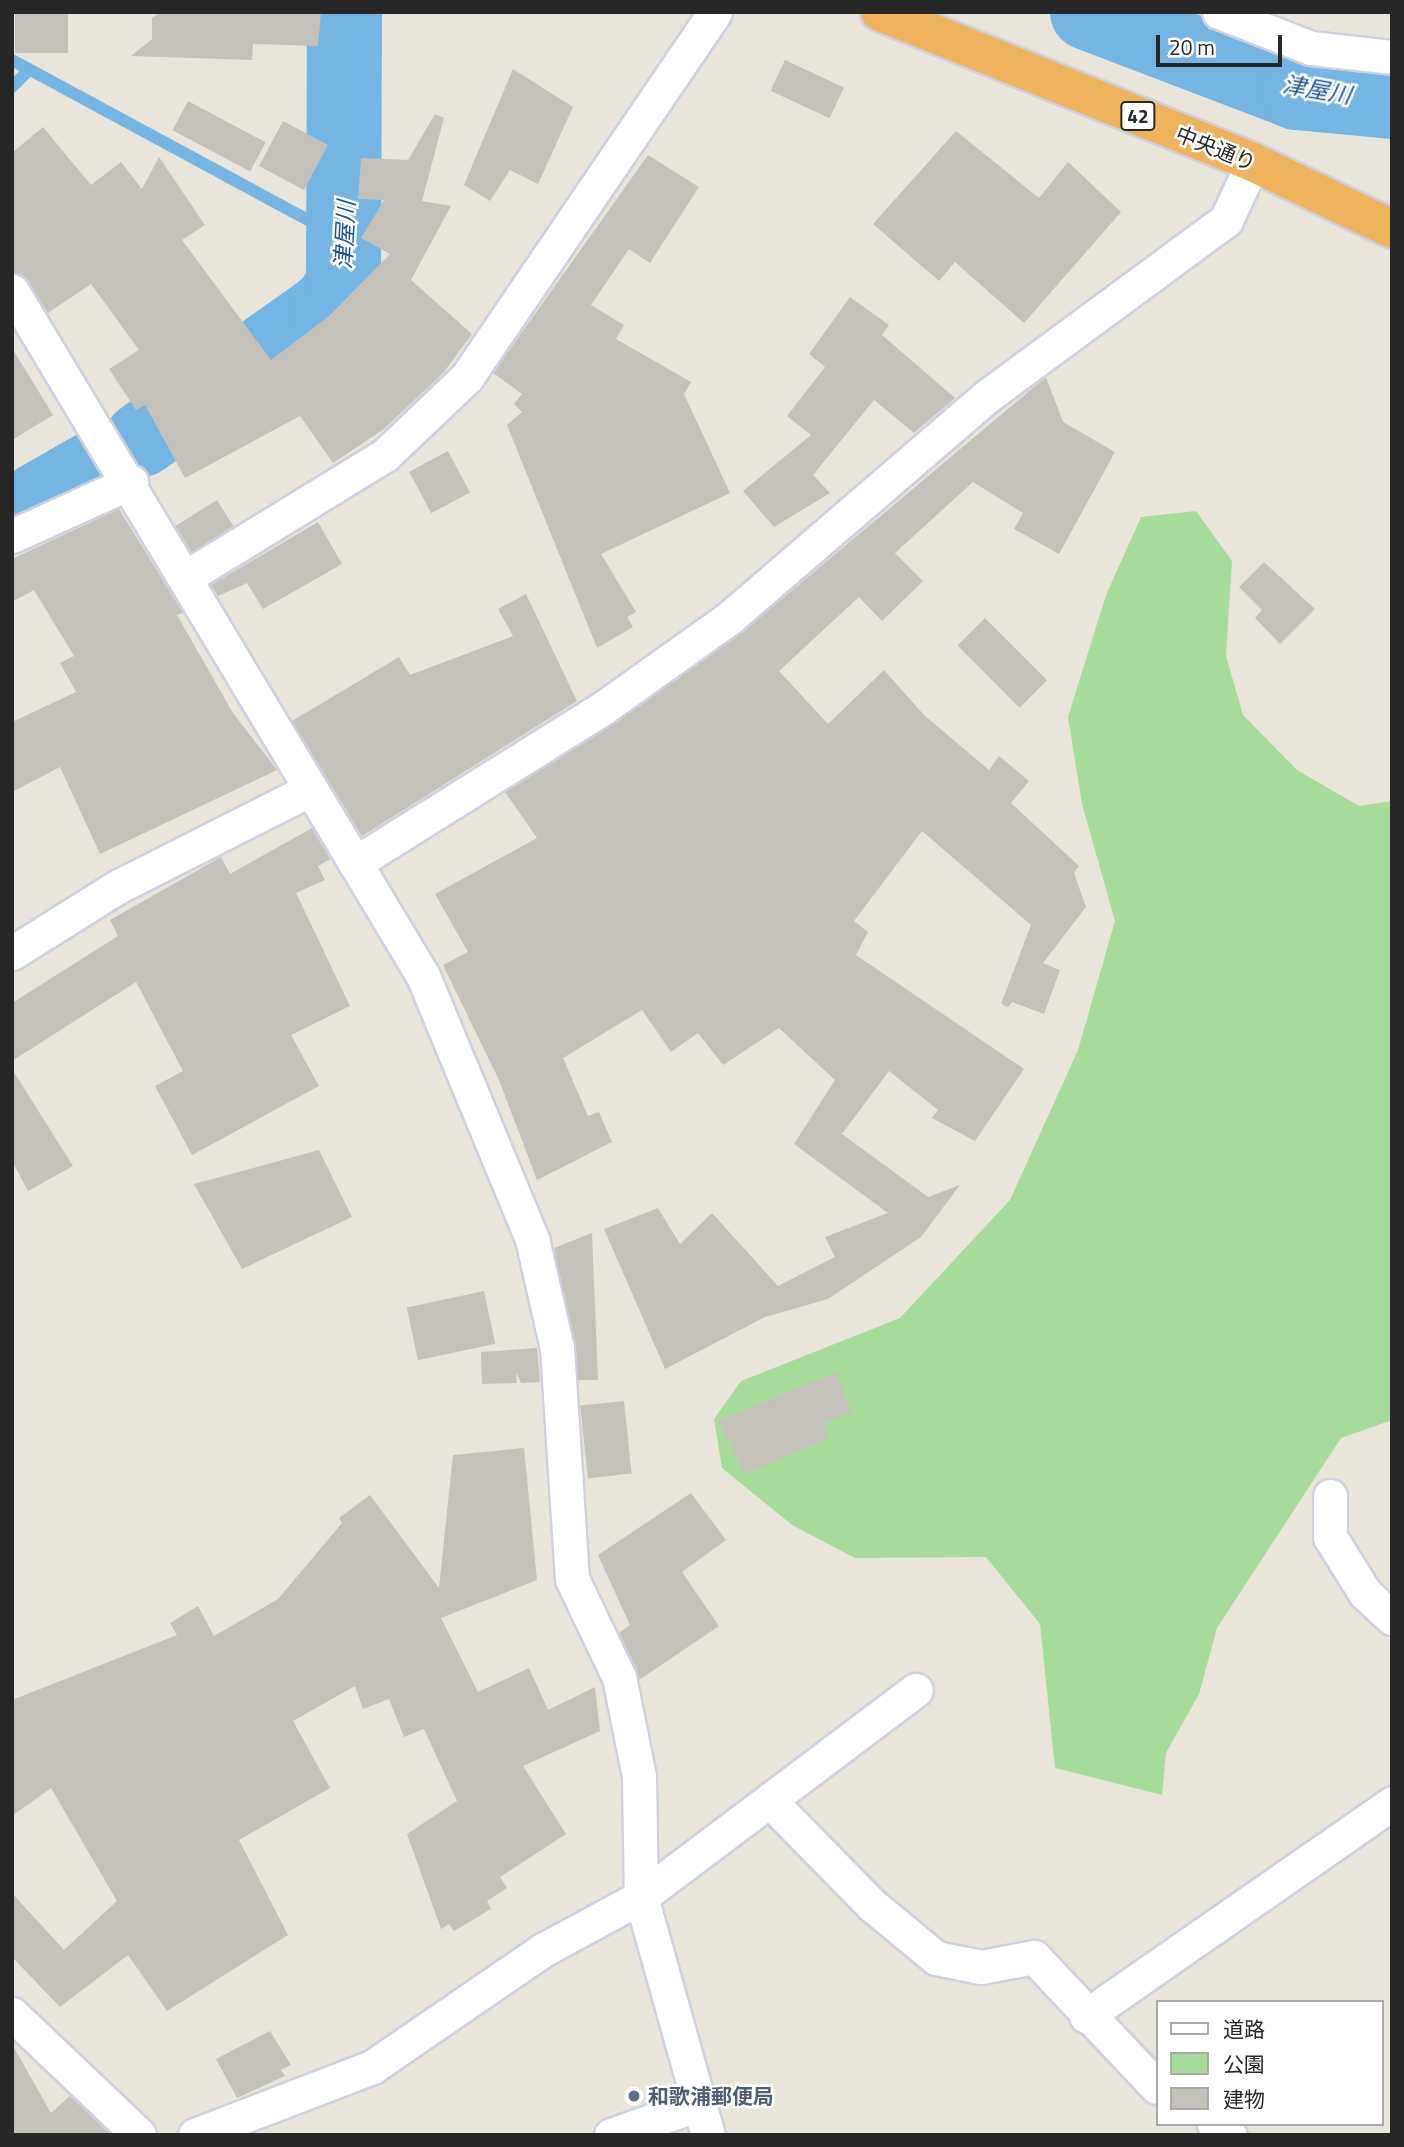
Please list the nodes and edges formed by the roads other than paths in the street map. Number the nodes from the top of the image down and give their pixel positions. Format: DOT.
graph roads {
  1 [pos="715,12"];
  2 [pos="880,12"];
  3 [pos="1219,12"];
  4 [pos="1392,57"];
  5 [pos="1253,162"];
  6 [pos="1392,229"];
  7 [pos="12,291"];
  8 [pos="131,482"];
  9 [pos="12,536"];
  10 [pos="186,577"];
  11 [pos="311,789"];
  12 [pos="355,863"];
  13 [pos="12,953"];
  14 [pos="1330,1496"];
  15 [pos="1392,1618"];
  16 [pos="916,1690"];
  17 [pos="770,1801"];
  18 [pos="1392,1803"];
  19 [pos="641,1897"];
  20 [pos="12,2014"];
  21 [pos="1086,2016"];
  22 [pos="1156,2086"];
  23 [pos="703,2119"];
  24 [pos="139,2135"];
  25 [pos="195,2135"];
  26 [pos="611,2135"];
  1 -- 10 [label="street"];
  2 -- 5 [label="highway, 中央通り / 42"];
  3 -- 4 [label="street"];
  5 -- 6 [label="highway, 中央通り / 42"];
  5 -- 12 [label="street"];
  7 -- 8 [label="street"];
  8 -- 9 [label="street"];
  8 -- 10 [label="street"];
  10 -- 11 [label="street"];
  11 -- 12 [label="street"];
  11 -- 13 [label="street"];
  12 -- 19 [label="street"];
  14 -- 15 [label="street"];
  16 -- 17 [label="street"];
  17 -- 19 [label="street"];
  17 -- 21 [label="street"];
  18 -- 21 [label="street"];
  19 -- 23 [label="street"];
  19 -- 25 [label="street"];
  20 -- 24 [label="street"];
  21 -- 22 [label="street"];
  23 -- 26 [label="street"];
}
